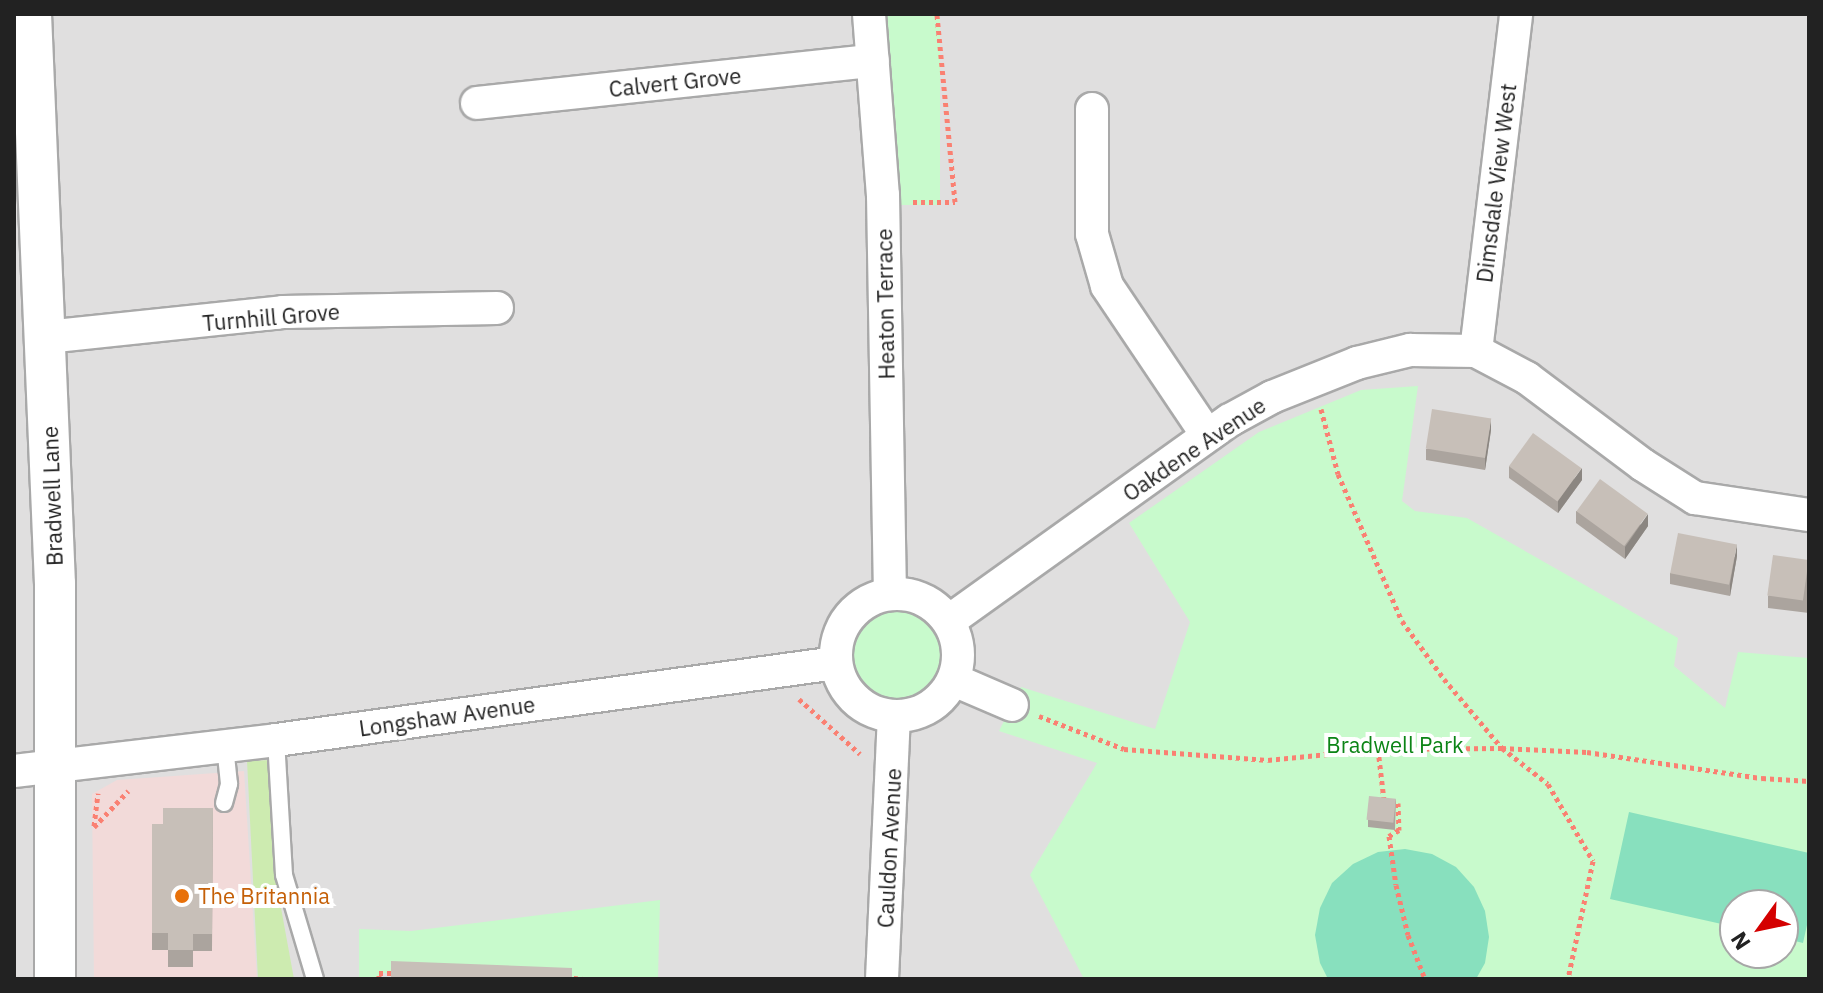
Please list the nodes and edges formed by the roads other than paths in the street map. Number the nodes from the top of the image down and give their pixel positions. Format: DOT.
graph roads {
  1 [pos="31,14"];
  2 [pos="869,14"];
  3 [pos="1516,14"];
  4 [pos="873,61"];
  5 [pos="477,103"];
  6 [pos="1092,109"];
  7 [pos="497,308"];
  8 [pos="46,337"];
  9 [pos="1476,351"];
  10 [pos="1207,435"];
  11 [pos="1809,515"];
  12 [pos="890,594"];
  13 [pos="949,621"];
  14 [pos="836,663"];
  15 [pos="954,680"];
  16 [pos="1012,705"];
  17 [pos="894,716"];
  18 [pos="276,740"];
  19 [pos="225,745"];
  20 [pos="57,764"];
  21 [pos="14,771"];
  22 [pos="224,803"];
  23 [pos="55,979"];
  24 [pos="315,979"];
  25 [pos="882,979"];
  1 -- 8 [label="street, Bradwell Lane"];
  2 -- 4 [label="street, Heaton Terrace"];
  3 -- 9 [label="street, Dimsdale View West"];
  4 -- 5 [label="street, Calvert Grove"];
  4 -- 12 [label="street, Heaton Terrace"];
  6 -- 10 [label="street"];
  7 -- 8 [label="street, Turnhill Grove"];
  8 -- 20 [label="street, Bradwell Lane"];
  9 -- 10 [label="street, Oakdene Avenue"];
  9 -- 11 [label="street, Oakdene Avenue"];
  10 -- 13 [label="street, Oakdene Avenue"];
  12 -- 13 [label="street"];
  12 -- 14 [label="street"];
  13 -- 15 [label="street"];
  14 -- 17 [label="street"];
  14 -- 18 [label="street, Longshaw Avenue"];
  15 -- 16 [label="street"];
  15 -- 17 [label="street"];
  17 -- 25 [label="street, Cauldon Avenue"];
  18 -- 19 [label="street, Longshaw Avenue"];
  18 -- 24 [label="lane"];
  19 -- 20 [label="street, Longshaw Avenue"];
  19 -- 22 [label="lane"];
  20 -- 21 [label="street, Longshaw Avenue"];
  20 -- 23 [label="street, Bradwell Lane"];
}
